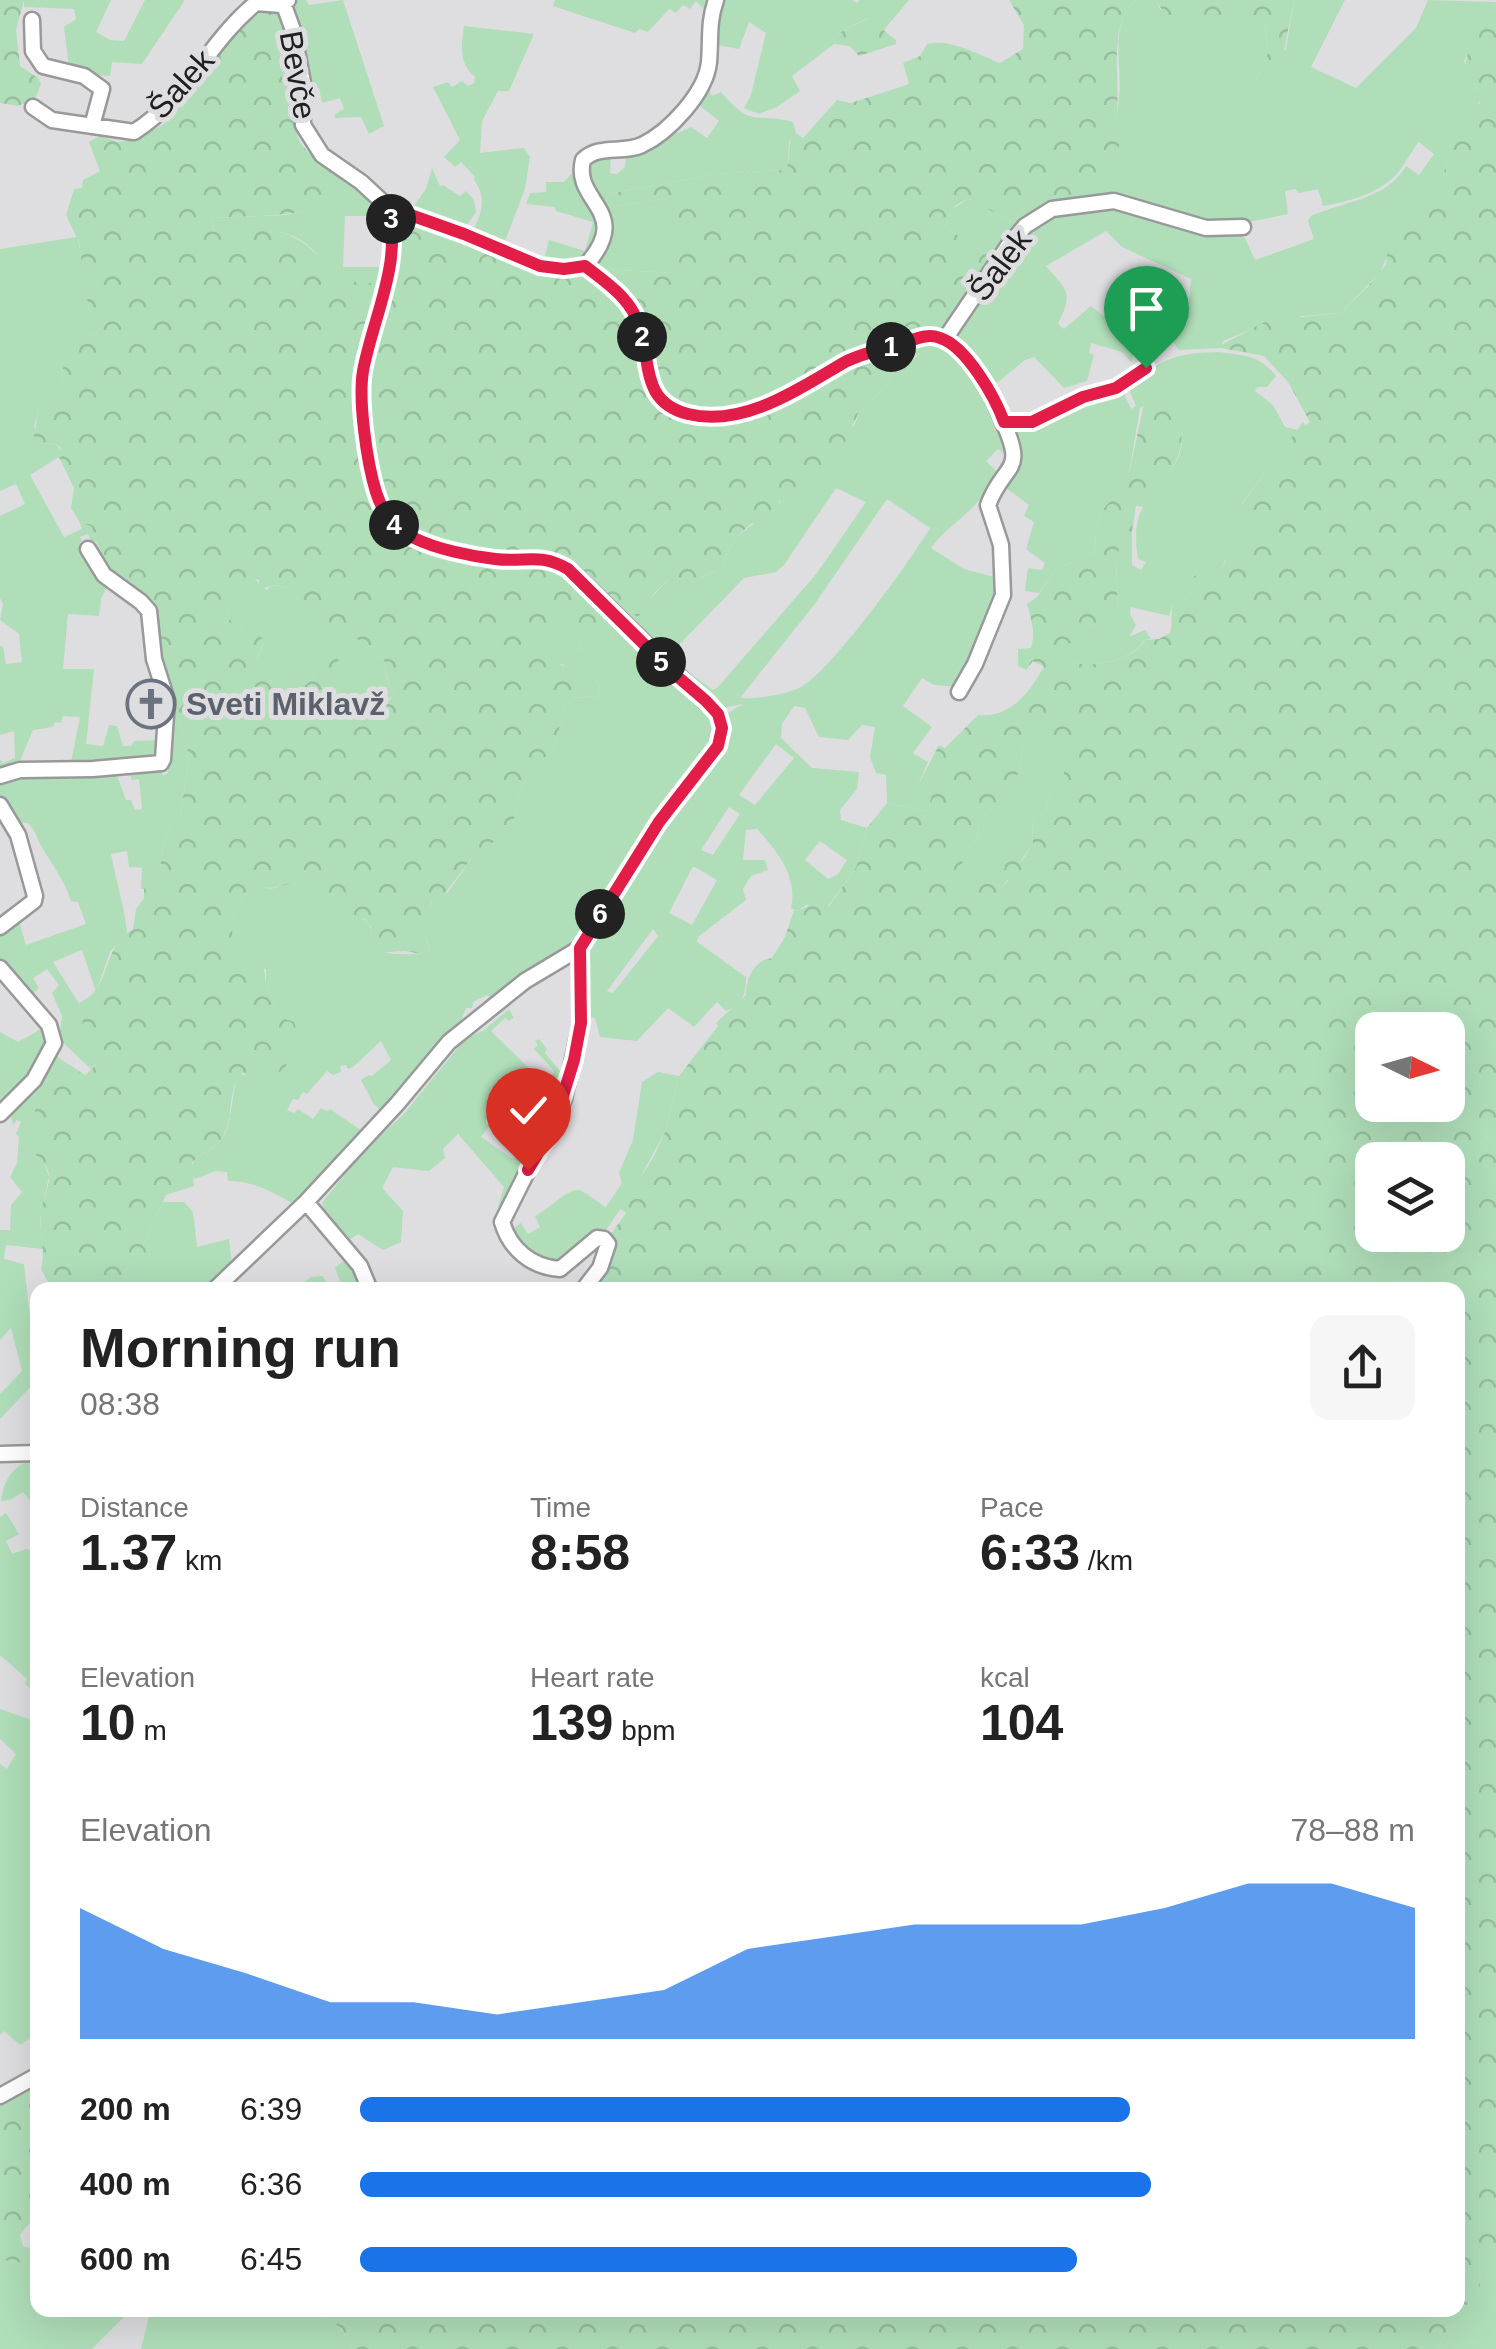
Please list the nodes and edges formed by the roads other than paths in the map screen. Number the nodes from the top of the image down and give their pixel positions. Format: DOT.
graph roads {
  1 [pos="716,0"];
  2 [pos="284,2"];
  3 [pos="32,20"];
  4 [pos="34,107"];
  5 [pos="92,126"];
  6 [pos="388,207"];
  7 [pos="1242,227"];
  8 [pos="585,266"];
  9 [pos="945,338"];
  10 [pos="1146,368"];
  11 [pos="1004,422"];
  12 [pos="88,549"];
  13 [pos="959,692"];
  14 [pos="0,776"];
  15 [pos="0,805"];
  16 [pos="0,927"];
  17 [pos="580,948"];
  18 [pos="0,968"];
  19 [pos="0,1114"];
  20 [pos="306,1202"];
  21 [pos="600,1268"];
  22 [pos="222,1282"];
  23 [pos="367,1282"];
  24 [pos="589,1282"];
  25 [pos="595,1282"];
  26 [pos="30,1453"];
  27 [pos="0,1454"];
  28 [pos="30,2079"];
  29 [pos="0,2096"];
  1 -- 8 [label="street"];
  2 -- 5 [label="street, Šalek"];
  2 -- 6 [label="street, Bevče"];
  3 -- 5 [label="street, Šalek"];
  4 -- 5 [label="street, Šalek"];
  6 -- 8 [label="street, Bevče"];
  6 -- 17 [label="street"];
  7 -- 9 [label="street, Šalek"];
  8 -- 9 [label="street"];
  9 -- 11 [label="street"];
  10 -- 11 [label="street"];
  11 -- 13 [label="street"];
  12 -- 14 [label="street"];
  15 -- 16 [label="street"];
  17 -- 20 [label="street"];
  17 -- 21 [label="street"];
  18 -- 19 [label="street"];
  20 -- 22 [label="street"];
  20 -- 23 [label="street"];
  21 -- 24 [label="street"];
  21 -- 25 [label="street"];
  26 -- 27 [label="street"];
  28 -- 29 [label="street"];
}
